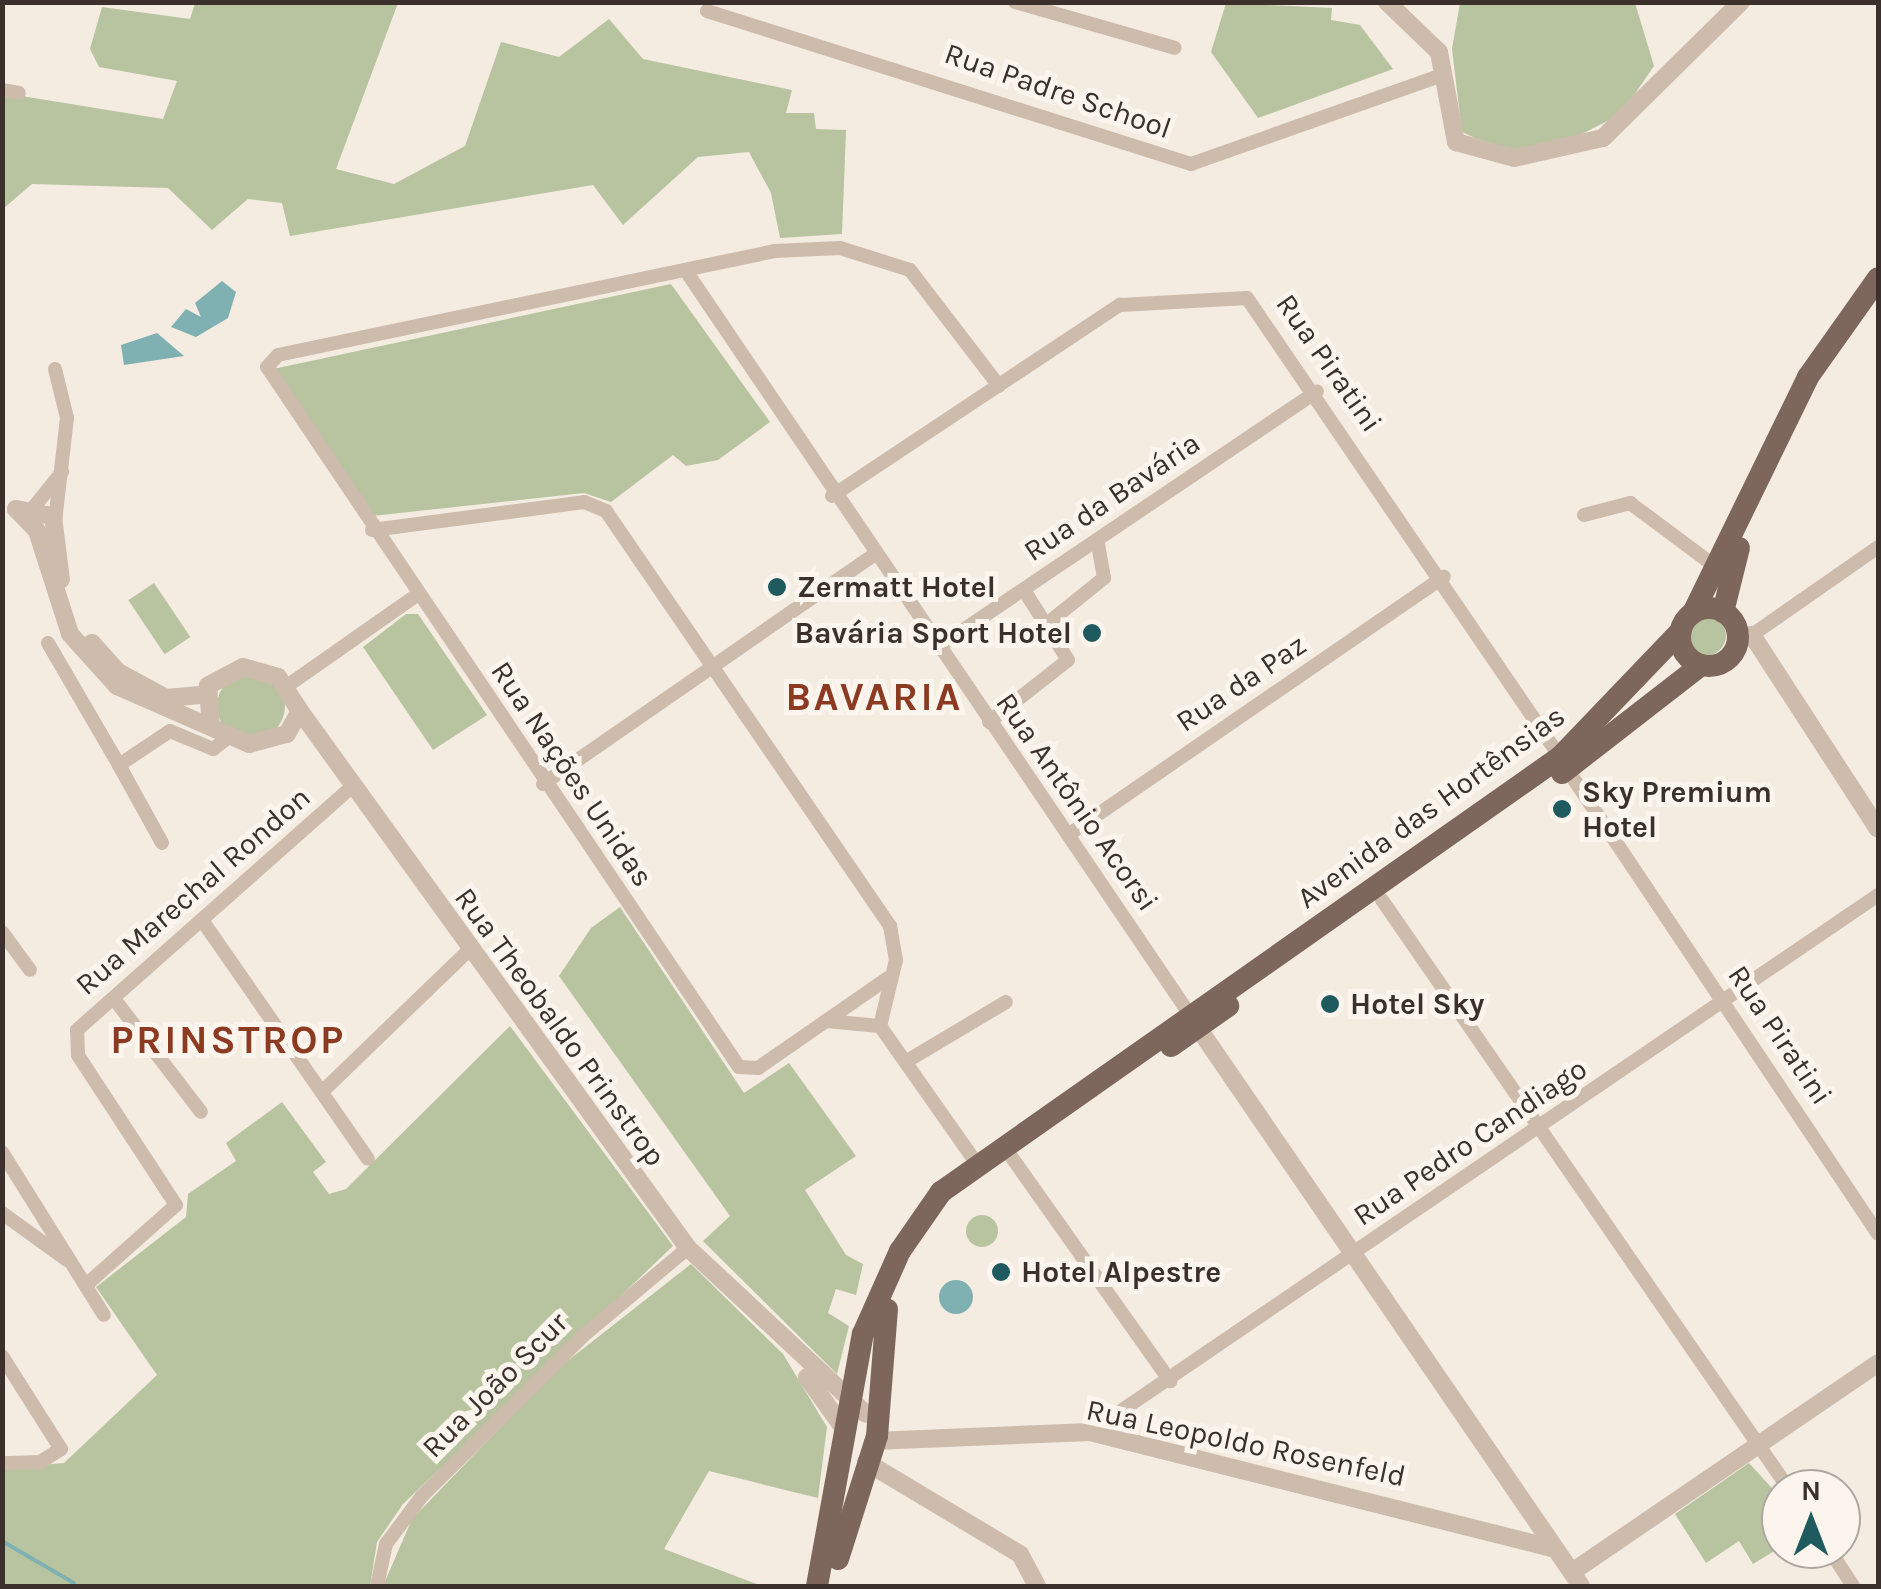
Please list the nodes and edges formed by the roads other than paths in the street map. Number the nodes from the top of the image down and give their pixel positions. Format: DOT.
graph roads {
  1 [pos="1014,2"];
  2 [pos="1388,2"];
  3 [pos="1741,2"];
  4 [pos="1046,5"];
  5 [pos="707,11"];
  6 [pos="1174,48"];
  7 [pos="1443,74"];
  8 [pos="2,90"];
  9 [pos="19,93"];
  10 [pos="688,274"];
  11 [pos="1878,278"];
  12 [pos="1878,298"];
  13 [pos="55,368"];
  14 [pos="998,386"];
  15 [pos="1317,391"];
  16 [pos="62,472"];
  17 [pos="832,496"];
  18 [pos="17,508"];
  19 [pos="1584,516"];
  20 [pos="55,522"];
  21 [pos="372,530"];
  22 [pos="1096,540"];
  23 [pos="1878,548"];
  24 [pos="872,556"];
  25 [pos="1716,567"];
  26 [pos="1444,577"];
  27 [pos="1024,590"];
  28 [pos="417,596"];
  29 [pos="1723,612"];
  30 [pos="1686,622"];
  31 [pos="1048,623"];
  32 [pos="1745,637"];
  33 [pos="48,643"];
  34 [pos="938,647"];
  35 [pos="1701,665"];
  36 [pos="715,669"];
  37 [pos="287,686"];
  38 [pos="204,695"];
  39 [pos="297,720"];
  40 [pos="989,722"];
  41 [pos="211,725"];
  42 [pos="228,737"];
  43 [pos="1564,763"];
  44 [pos="119,765"];
  45 [pos="543,784"];
  46 [pos="354,785"];
  47 [pos="1878,829"];
  48 [pos="1068,835"];
  49 [pos="162,844"];
  50 [pos="1878,896"];
  51 [pos="1382,900"];
  52 [pos="204,922"];
  53 [pos="2,932"];
  54 [pos="469,950"];
  55 [pos="30,970"];
  56 [pos="888,978"];
  57 [pos="115,1000"];
  58 [pos="1724,1000"];
  59 [pos="1006,1002"];
  60 [pos="826,1022"];
  61 [pos="1195,1022"];
  62 [pos="880,1026"];
  63 [pos="908,1062"];
  64 [pos="324,1090"];
  65 [pos="200,1112"];
  66 [pos="1538,1130"];
  67 [pos="2,1152"];
  68 [pos="1008,1152"];
  69 [pos="368,1159"];
  70 [pos="975,1161"];
  71 [pos="2,1214"];
  72 [pos="1878,1234"];
  73 [pos="688,1248"];
  74 [pos="1351,1256"];
  75 [pos="74,1265"];
  76 [pos="86,1285"];
  77 [pos="104,1314"];
  78 [pos="778,1335"];
  79 [pos="2,1356"];
  80 [pos="1878,1363"];
  81 [pos="1170,1380"];
  82 [pos="860,1431"];
  83 [pos="1090,1432"];
  84 [pos="1761,1446"];
  85 [pos="2,1463"];
  86 [pos="1776,1469"];
  87 [pos="1555,1549"];
  88 [pos="1577,1579"];
  89 [pos="377,1586"];
  90 [pos="817,1586"];
  91 [pos="831,1586"];
  92 [pos="1037,1586"];
  1 -- 4 [label="street"];
  2 -- 7 [label="street"];
  3 -- 7 [label="street"];
  4 -- 6 [label="street"];
  5 -- 7 [label="street, Rua Padre School"];
  8 -- 9 [label="street"];
  10 -- 14 [label="street"];
  10 -- 17 [label="street, Rua Antônio Acorsi"];
  10 -- 21 [label="street, Rua Nações Unidas"];
  11 -- 25 [label="main road, Avenida das Hortênsias"];
  12 -- 29 [label="main road"];
  13 -- 16 [label="street"];
  14 -- 15 [label="street, Rua Piratini"];
  14 -- 17 [label="street, Rua Piratini"];
  15 -- 22 [label="street, Rua da Bavária"];
  15 -- 26 [label="street, Rua Piratini"];
  16 -- 18 [label="street"];
  16 -- 20 [label="street"];
  17 -- 24 [label="street, Rua Antônio Acorsi"];
  18 -- 20 [label="street"];
  18 -- 41 [label="street"];
  19 -- 25 [label="street"];
  20 -- 38 [label="street"];
  21 -- 28 [label="street, Rua Nações Unidas"];
  21 -- 36 [label="street"];
  22 -- 27 [label="street, Rua da Bavária"];
  22 -- 31 [label="street"];
  23 -- 32 [label="street"];
  24 -- 34 [label="street, Rua Antônio Acorsi"];
  24 -- 36 [label="street"];
  25 -- 30 [label="main road, Avenida das Hortênsias"];
  26 -- 43 [label="street, Rua Piratini"];
  26 -- 48 [label="street, Rua da Paz"];
  27 -- 31 [label="street"];
  27 -- 34 [label="street, Rua da Bavária"];
  28 -- 37 [label="street"];
  28 -- 45 [label="street, Rua Nações Unidas"];
  29 -- 30 [label="main road"];
  29 -- 32 [label="main road"];
  30 -- 35 [label="main road"];
  30 -- 43 [label="main road, Avenida das Hortênsias"];
  31 -- 40 [label="street"];
  32 -- 35 [label="main road"];
  32 -- 47 [label="street"];
  33 -- 44 [label="street"];
  34 -- 40 [label="street, Rua Antônio Acorsi"];
  35 -- 43 [label="main road, Avenida das Hortênsias"];
  36 -- 45 [label="street"];
  36 -- 56 [label="street"];
  37 -- 38 [label="street"];
  37 -- 39 [label="street"];
  38 -- 41 [label="street"];
  39 -- 42 [label="street, Rua Theobaldo Prinstrop"];
  39 -- 46 [label="street, Rua Theobaldo Prinstrop"];
  40 -- 48 [label="street, Rua Antônio Acorsi"];
  41 -- 42 [label="street"];
  42 -- 44 [label="street"];
  43 -- 51 [label="main road, Avenida das Hortênsias"];
  43 -- 58 [label="street, Rua Piratini"];
  43 -- 61 [label="main road, Avenida das Hortênsias"];
  44 -- 49 [label="street"];
  45 -- 60 [label="street, Rua Nações Unidas"];
  46 -- 52 [label="street, Rua Marechal Rondon"];
  46 -- 54 [label="street, Rua Theobaldo Prinstrop"];
  48 -- 61 [label="street, Rua Antônio Acorsi"];
  50 -- 58 [label="street, Rua Pedro Candiago"];
  51 -- 61 [label="main road, Avenida das Hortênsias"];
  51 -- 66 [label="street"];
  52 -- 57 [label="street, Rua Marechal Rondon"];
  52 -- 64 [label="street"];
  53 -- 55 [label="street"];
  54 -- 64 [label="street"];
  54 -- 73 [label="street, Rua Theobaldo Prinstrop"];
  56 -- 60 [label="street, Rua Nações Unidas"];
  56 -- 62 [label="street"];
  57 -- 65 [label="street"];
  57 -- 76 [label="street, Rua Marechal Rondon"];
  58 -- 66 [label="street, Rua Pedro Candiago"];
  58 -- 72 [label="street, Rua Piratini"];
  59 -- 63 [label="street"];
  60 -- 62 [label="street"];
  61 -- 68 [label="main road, Avenida das Hortênsias"];
  61 -- 70 [label="main road, Avenida das Hortênsias"];
  61 -- 74 [label="street, Rua Antônio Acorsi"];
  62 -- 63 [label="street"];
  63 -- 70 [label="street"];
  64 -- 69 [label="street"];
  66 -- 74 [label="street, Rua Pedro Candiago"];
  66 -- 84 [label="street"];
  67 -- 75 [label="street"];
  68 -- 81 [label="street"];
  68 -- 82 [label="main road, Avenida das Hortênsias"];
  70 -- 82 [label="main road, Avenida das Hortênsias"];
  71 -- 75 [label="street"];
  73 -- 78 [label="street, Rua Theobaldo Prinstrop"];
  73 -- 89 [label="street, Rua João Scur"];
  74 -- 81 [label="street, Rua Pedro Candiago"];
  74 -- 87 [label="street, Rua Antônio Acorsi"];
  75 -- 76 [label="street"];
  76 -- 77 [label="street"];
  78 -- 82 [label="street, Rua Theobaldo Prinstrop"];
  78 -- 82 [label="street, Rua Theobaldo Prinstrop"];
  79 -- 85 [label="street"];
  80 -- 84 [label="street"];
  81 -- 83 [label="street, Rua Pedro Candiago"];
  82 -- 83 [label="street, Rua Leopoldo Rosenfeld"];
  82 -- 90 [label="main road, Avenida das Hortênsias"];
  82 -- 91 [label="main road, Avenida das Hortênsias"];
  82 -- 92 [label="street"];
  83 -- 87 [label="street, Rua Leopoldo Rosenfeld"];
  84 -- 86 [label="street"];
  84 -- 88 [label="street"];
  87 -- 88 [label="street, Rua Antônio Acorsi"];
}
